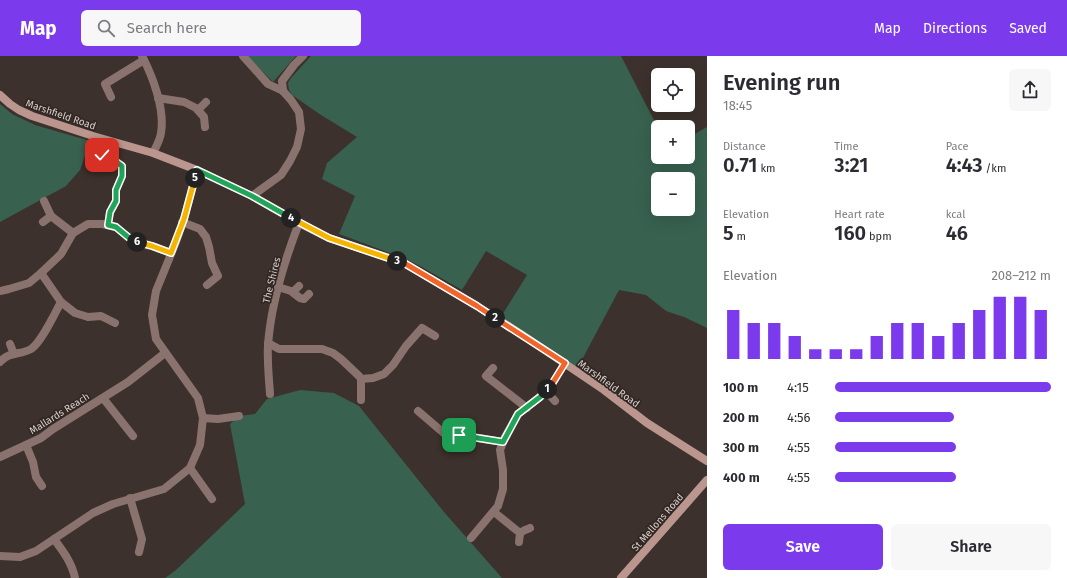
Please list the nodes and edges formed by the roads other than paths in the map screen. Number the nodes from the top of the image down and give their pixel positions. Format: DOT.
graph roads {
  1 [pos="243,56"];
  2 [pos="303,56"];
  3 [pos="143,58"];
  4 [pos="283,91"];
  5 [pos="0,95"];
  6 [pos="111,97"];
  7 [pos="158,98"];
  8 [pos="206,102"];
  9 [pos="198,110"];
  10 [pos="205,127"];
  11 [pos="153,153"];
  12 [pos="102,155"];
  13 [pos="197,170"];
  14 [pos="252,196"];
  15 [pos="44,201"];
  16 [pos="50,216"];
  17 [pos="43,222"];
  18 [pos="182,222"];
  19 [pos="300,223"];
  20 [pos="108,225"];
  21 [pos="73,233"];
  22 [pos="171,253"];
  23 [pos="42,273"];
  24 [pos="207,285"];
  25 [pos="278,287"];
  26 [pos="0,291"];
  27 [pos="309,294"];
  28 [pos="61,302"];
  29 [pos="115,323"];
  30 [pos="435,336"];
  31 [pos="268,343"];
  32 [pos="10,344"];
  33 [pos="166,353"];
  34 [pos="14,354"];
  35 [pos="0,362"];
  36 [pos="565,363"];
  37 [pos="493,368"];
  38 [pos="361,379"];
  39 [pos="546,391"];
  40 [pos="270,394"];
  41 [pos="103,398"];
  42 [pos="361,400"];
  43 [pos="555,401"];
  44 [pos="526,408"];
  45 [pos="418,411"];
  46 [pos="239,416"];
  47 [pos="203,418"];
  48 [pos="133,436"];
  49 [pos="503,442"];
  50 [pos="26,445"];
  51 [pos="0,457"];
  52 [pos="707,461"];
  53 [pos="190,468"];
  54 [pos="707,480"];
  55 [pos="42,486"];
  56 [pos="130,498"];
  57 [pos="212,499"];
  58 [pos="494,512"];
  59 [pos="530,528"];
  60 [pos="471,538"];
  61 [pos="54,539"];
  62 [pos="139,552"];
  63 [pos="0,556"];
  64 [pos="75,578"];
  65 [pos="622,578"];
  1 -- 4 [label="street"];
  2 -- 4 [label="street"];
  3 -- 6 [label="street"];
  3 -- 7 [label="street"];
  4 -- 14 [label="street"];
  5 -- 11 [label="street, Marshfield Road"];
  7 -- 9 [label="street"];
  7 -- 11 [label="street"];
  8 -- 9 [label="street"];
  9 -- 10 [label="street"];
  11 -- 13 [label="street, Marshfield Road"];
  12 -- 20 [label="street"];
  13 -- 14 [label="street, Marshfield Road"];
  13 -- 18 [label="street"];
  14 -- 19 [label="street, Marshfield Road"];
  15 -- 16 [label="street"];
  16 -- 17 [label="street"];
  16 -- 21 [label="street"];
  18 -- 22 [label="street"];
  18 -- 24 [label="street"];
  19 -- 25 [label="street, The Shires"];
  19 -- 36 [label="street, Marshfield Road"];
  20 -- 21 [label="street"];
  20 -- 22 [label="street"];
  21 -- 23 [label="street"];
  22 -- 33 [label="street"];
  23 -- 26 [label="street"];
  23 -- 28 [label="street"];
  25 -- 27 [label="street"];
  25 -- 31 [label="street, The Shires"];
  28 -- 29 [label="street"];
  28 -- 34 [label="street"];
  30 -- 38 [label="street"];
  31 -- 38 [label="street"];
  31 -- 40 [label="street, The Shires"];
  32 -- 34 [label="street"];
  33 -- 41 [label="street, Mallards Reach"];
  33 -- 47 [label="street"];
  34 -- 35 [label="street"];
  36 -- 39 [label="street"];
  36 -- 52 [label="street, Marshfield Road"];
  37 -- 44 [label="street"];
  38 -- 42 [label="street"];
  39 -- 43 [label="street"];
  39 -- 44 [label="street"];
  41 -- 48 [label="street, Mallards Reach"];
  41 -- 50 [label="street, Mallards Reach"];
  44 -- 49 [label="street"];
  45 -- 49 [label="street"];
  46 -- 47 [label="street"];
  47 -- 53 [label="street"];
  49 -- 58 [label="street"];
  50 -- 51 [label="street, Mallards Reach"];
  50 -- 55 [label="street, Mallards Reach"];
  53 -- 56 [label="street"];
  53 -- 57 [label="street"];
  54 -- 65 [label="street, St Mellons Road"];
  56 -- 61 [label="street"];
  56 -- 62 [label="street"];
  58 -- 59 [label="street"];
  58 -- 60 [label="street"];
  61 -- 63 [label="street"];
  61 -- 64 [label="street"];
}
